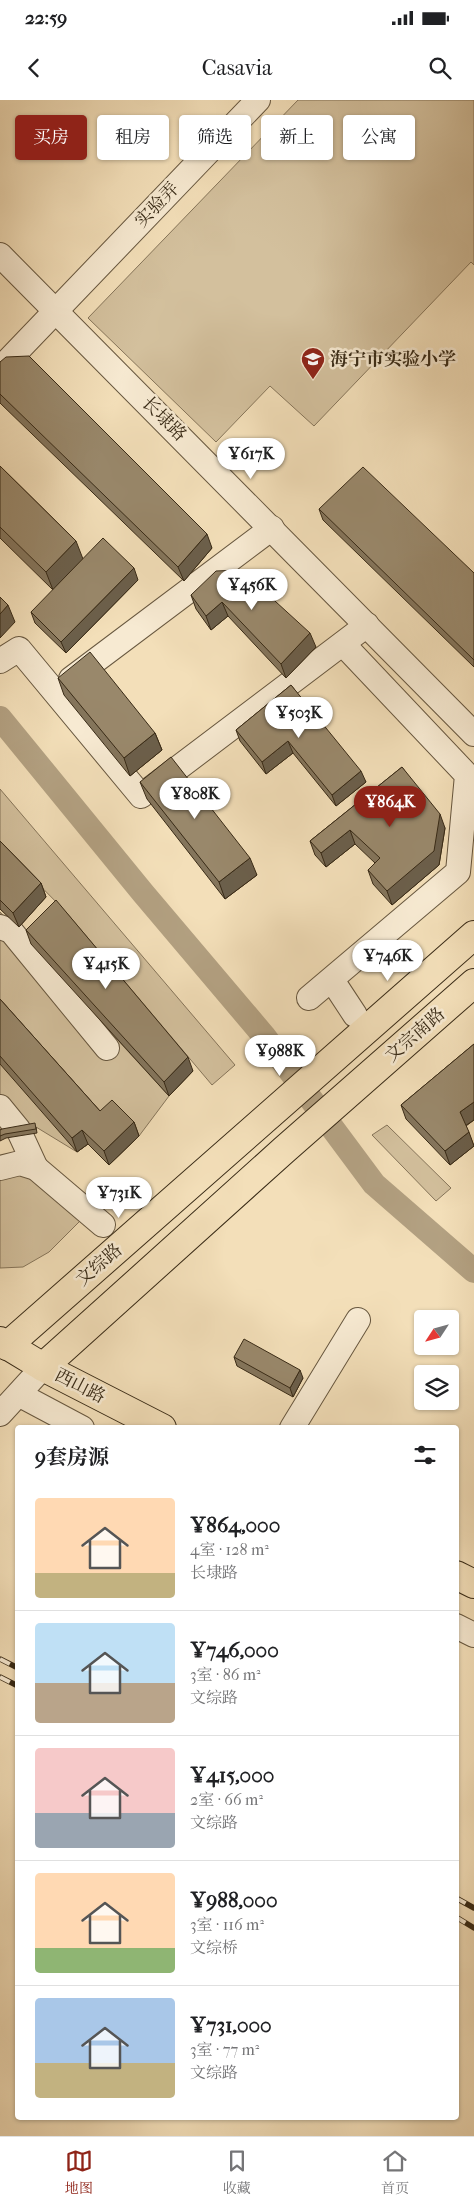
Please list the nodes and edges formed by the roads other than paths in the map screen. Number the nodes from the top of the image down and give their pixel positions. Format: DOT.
graph roads {
  1 [pos="258,100"];
  2 [pos="0,255"];
  3 [pos="57,310"];
  4 [pos="0,369"];
  5 [pos="272,528"];
  6 [pos="367,625"];
  7 [pos="343,644"];
  8 [pos="0,661"];
  9 [pos="53,692"];
  10 [pos="474,734"];
  11 [pos="0,927"];
  12 [pos="474,935"];
  13 [pos="332,980"];
  14 [pos="474,983"];
  15 [pos="309,998"];
  16 [pos="355,1015"];
  17 [pos="107,1048"];
  18 [pos="0,1107"];
  19 [pos="0,1168"];
  20 [pos="36,1168"];
  21 [pos="103,1225"];
  22 [pos="358,1320"];
  23 [pos="4,1344"];
  24 [pos="43,1368"];
  25 [pos="20,1395"];
  26 [pos="0,1414"];
  27 [pos="76,1425"];
  28 [pos="156,1425"];
  29 [pos="294,1425"];
  30 [pos="459,1576"];
  31 [pos="474,1584"];
  32 [pos="459,1628"];
  33 [pos="474,1635"];
  1 -- 3 [label="street, 实验弄"];
  2 -- 3 [label="street, 长埭路"];
  3 -- 4 [label="street, 实验弄"];
  3 -- 5 [label="street, 长埭路"];
  5 -- 6 [label="street, 长埭路"];
  5 -- 9 [label="street"];
  6 -- 7 [label="street"];
  6 -- 10 [label="street, 长埭路"];
  7 -- 9 [label="street"];
  7 -- 13 [label="street"];
  8 -- 9 [label="street"];
  11 -- 17 [label="street"];
  12 -- 23 [label="main road, 文综路"];
  13 -- 15 [label="street"];
  13 -- 16 [label="street"];
  14 -- 24 [label="main road, 文宗南路"];
  18 -- 20 [label="street"];
  19 -- 20 [label="street"];
  20 -- 21 [label="street"];
  22 -- 29 [label="street"];
  23 -- 24 [label="main road, 西山路"];
  24 -- 25 [label="street"];
  24 -- 28 [label="main road, 西山路"];
  25 -- 26 [label="street"];
  25 -- 27 [label="street"];
  30 -- 31 [label="main road"];
  32 -- 33 [label="street"];
}
